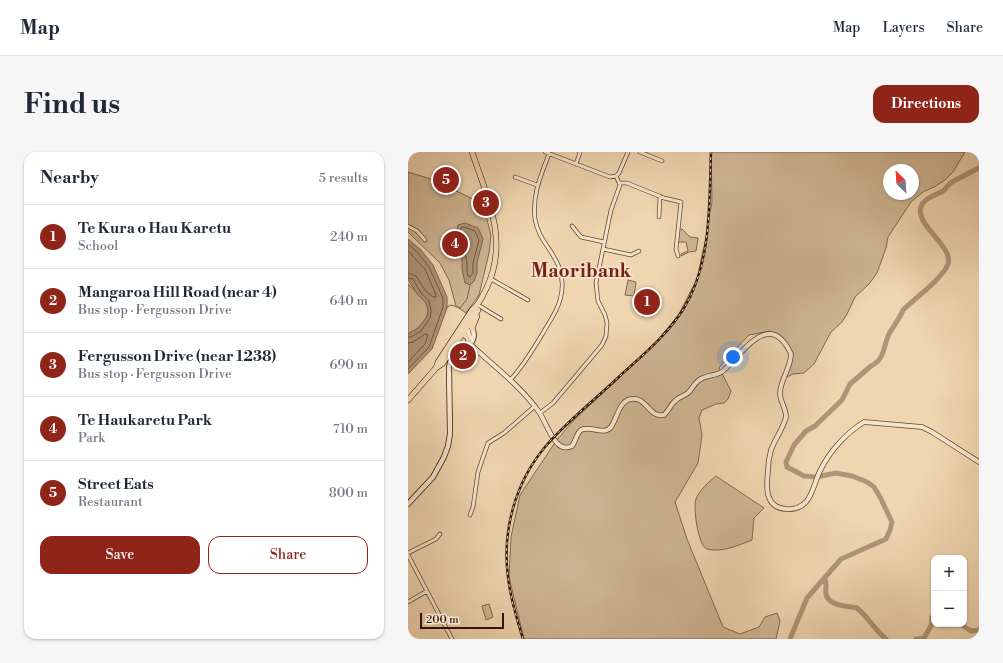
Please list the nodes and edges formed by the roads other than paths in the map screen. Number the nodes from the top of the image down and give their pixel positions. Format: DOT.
graph roads {
  1 [pos="472,152"];
  2 [pos="545,152"];
  3 [pos="580,152"];
  4 [pos="628,152"];
  5 [pos="640,152"];
  6 [pos="549,154"];
  7 [pos="662,161"];
  8 [pos="576,164"];
  9 [pos="616,176"];
  10 [pos="515,177"];
  11 [pos="619,183"];
  12 [pos="537,185"];
  13 [pos="660,196"];
  14 [pos="659,217"];
  15 [pos="408,226"];
  16 [pos="572,226"];
  17 [pos="425,240"];
  18 [pos="604,242"];
  19 [pos="603,248"];
  20 [pos="639,251"];
  21 [pos="678,256"];
  22 [pos="491,279"];
  23 [pos="528,300"];
  24 [pos="478,308"];
  25 [pos="500,319"];
  26 [pos="467,326"];
  27 [pos="462,334"];
  28 [pos="470,343"];
  29 [pos="436,368"];
  30 [pos="510,380"];
  31 [pos="408,400"];
  32 [pos="534,406"];
  33 [pos="540,413"];
  34 [pos="979,462"];
  35 [pos="408,504"];
  36 [pos="470,515"];
  37 [pos="440,534"];
  38 [pos="408,554"];
  39 [pos="427,591"];
  40 [pos="408,602"];
  41 [pos="452,639"];
  1 -- 22 [label="highway"];
  2 -- 6 [label="street"];
  3 -- 8 [label="street"];
  4 -- 9 [label="street"];
  5 -- 7 [label="street"];
  6 -- 8 [label="street"];
  6 -- 12 [label="street"];
  8 -- 9 [label="street"];
  9 -- 11 [label="street"];
  10 -- 12 [label="street"];
  11 -- 13 [label="street"];
  11 -- 18 [label="street"];
  12 -- 30 [label="street"];
  13 -- 14 [label="street"];
  13 -- 21 [label="street"];
  15 -- 17 [label="street"];
  16 -- 18 [label="street"];
  18 -- 19 [label="street"];
  19 -- 20 [label="street"];
  19 -- 33 [label="street"];
  22 -- 23 [label="street"];
  22 -- 24 [label="highway"];
  24 -- 25 [label="street"];
  24 -- 26 [label="highway"];
  24 -- 26 [label="highway"];
  26 -- 27 [label="highway"];
  26 -- 28 [label="main road"];
  26 -- 29 [label="highway"];
  27 -- 28 [label="highway"];
  27 -- 29 [label="highway"];
  28 -- 30 [label="street"];
  28 -- 35 [label="main road"];
  29 -- 31 [label="highway"];
  30 -- 32 [label="street"];
  32 -- 33 [label="street"];
  32 -- 36 [label="street"];
  33 -- 34 [label="street"];
  37 -- 38 [label="street"];
  38 -- 39 [label="street"];
  39 -- 40 [label="street"];
  39 -- 41 [label="street"];
}
